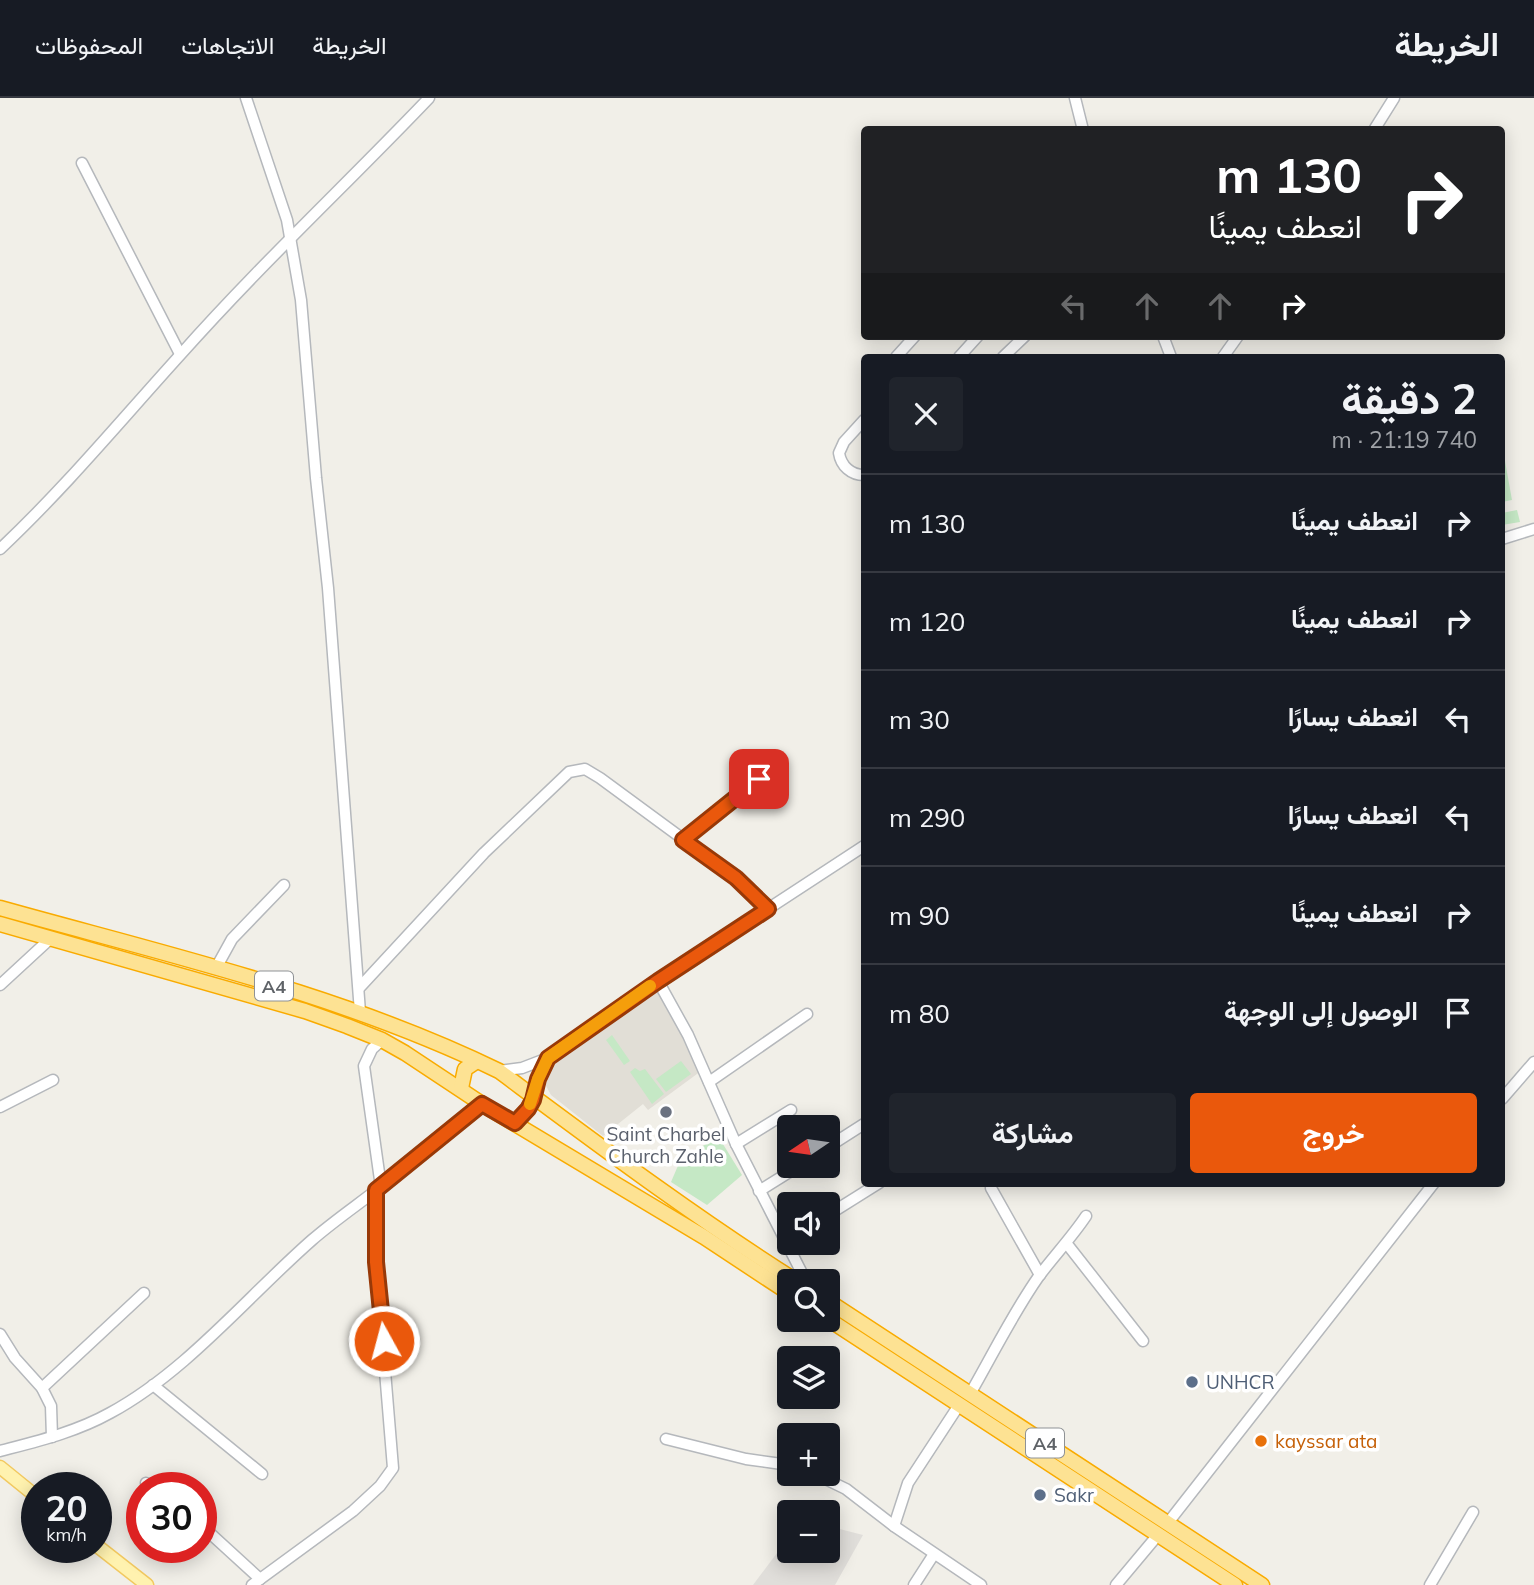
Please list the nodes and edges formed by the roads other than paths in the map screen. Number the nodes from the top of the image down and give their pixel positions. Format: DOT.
graph roads {
  1 [pos="246,98"];
  2 [pos="429,98"];
  3 [pos="1075,98"];
  4 [pos="1393,98"];
  5 [pos="1082,126"];
  6 [pos="1376,126"];
  7 [pos="82,163"];
  8 [pos="291,239"];
  9 [pos="911,340"];
  10 [pos="974,340"];
  11 [pos="1022,340"];
  12 [pos="180,354"];
  13 [pos="899,354"];
  14 [pos="962,354"];
  15 [pos="1006,354"];
  16 [pos="861,423"];
  17 [pos="861,474"];
  18 [pos="1534,529"];
  19 [pos="1505,538"];
  20 [pos="0,549"];
  21 [pos="759,779"];
  22 [pos="683,840"];
  23 [pos="861,848"];
  24 [pos="284,884"];
  25 [pos="0,908"];
  26 [pos="768,909"];
  27 [pos="0,924"];
  28 [pos="51,938"];
  29 [pos="215,968"];
  30 [pos="658,981"];
  31 [pos="0,985"];
  32 [pos="360,987"];
  33 [pos="360,1012"];
  34 [pos="807,1014"];
  35 [pos="382,1040"];
  36 [pos="548,1058"];
  37 [pos="477,1061"];
  38 [pos="1534,1062"];
  39 [pos="499,1071"];
  40 [pos="53,1080"];
  41 [pos="709,1082"];
  42 [pos="461,1088"];
  43 [pos="1505,1095"];
  44 [pos="534,1097"];
  45 [pos="482,1104"];
  46 [pos="0,1107"];
  47 [pos="791,1110"];
  48 [pos="515,1123"];
  49 [pos="861,1126"];
  50 [pos="840,1139"];
  51 [pos="736,1144"];
  52 [pos="779,1178"];
  53 [pos="873,1187"];
  54 [pos="1431,1187"];
  55 [pos="991,1188"];
  56 [pos="379,1189"];
  57 [pos="758,1191"];
  58 [pos="840,1207"];
  59 [pos="1086,1216"];
  60 [pos="777,1224"];
  61 [pos="1067,1244"];
  62 [pos="777,1269"];
  63 [pos="1040,1275"];
  64 [pos="777,1285"];
  65 [pos="144,1293"];
  66 [pos="840,1309"];
  67 [pos="840,1327"];
  68 [pos="0,1334"];
  69 [pos="1143,1341"];
  70 [pos="153,1385"];
  71 [pos="42,1388"];
  72 [pos="971,1394"];
  73 [pos="959,1405"];
  74 [pos="52,1437"];
  75 [pos="666,1439"];
  76 [pos="0,1451"];
  77 [pos="777,1463"];
  78 [pos="0,1467"];
  79 [pos="262,1474"];
  80 [pos="21,1484"];
  81 [pos="840,1486"];
  82 [pos="1473,1512"];
  83 [pos="1167,1524"];
  84 [pos="894,1526"];
  85 [pos="1157,1536"];
  86 [pos="217,1542"];
  87 [pos="934,1554"];
  88 [pos="112,1558"];
  89 [pos="256,1582"];
  90 [pos="147,1585"];
  91 [pos="914,1585"];
  92 [pos="981,1585"];
  93 [pos="1116,1585"];
  94 [pos="1236,1585"];
  95 [pos="1262,1585"];
  96 [pos="1430,1585"];
  1 -- 8 [label="street"];
  2 -- 8 [label="street"];
  3 -- 5 [label="street"];
  4 -- 6 [label="street"];
  7 -- 12 [label="street"];
  8 -- 12 [label="street"];
  8 -- 32 [label="street"];
  9 -- 13 [label="street"];
  10 -- 14 [label="street"];
  11 -- 15 [label="street"];
  12 -- 20 [label="street"];
  16 -- 17 [label="street"];
  18 -- 19 [label="street"];
  21 -- 22 [label="street"];
  22 -- 26 [label="street"];
  22 -- 32 [label="street"];
  23 -- 26 [label="street"];
  24 -- 29 [label="street"];
  25 -- 29 [label="highway, A4"];
  26 -- 30 [label="street"];
  27 -- 28 [label="highway, A4"];
  28 -- 31 [label="street"];
  28 -- 35 [label="highway, A4"];
  29 -- 33 [label="highway, A4"];
  30 -- 36 [label="street"];
  30 -- 41 [label="street"];
  32 -- 33 [label="street"];
  33 -- 37 [label="highway, A4"];
  34 -- 41 [label="street"];
  35 -- 42 [label="highway, A4"];
  35 -- 56 [label="street"];
  36 -- 39 [label="street"];
  36 -- 44 [label="street"];
  37 -- 39 [label="highway, A4"];
  37 -- 42 [label="highway"];
  38 -- 43 [label="street"];
  39 -- 44 [label="highway, A4"];
  40 -- 46 [label="street"];
  41 -- 51 [label="street"];
  42 -- 45 [label="highway, A4"];
  44 -- 48 [label="highway"];
  44 -- 62 [label="highway, A4"];
  45 -- 48 [label="highway, A4"];
  45 -- 56 [label="street"];
  47 -- 51 [label="street"];
  48 -- 64 [label="highway, A4"];
  49 -- 50 [label="street"];
  51 -- 57 [label="street"];
  52 -- 57 [label="street"];
  53 -- 58 [label="street"];
  54 -- 83 [label="street"];
  55 -- 63 [label="street"];
  56 -- 70 [label="street"];
  56 -- 89 [label="street"];
  57 -- 60 [label="street"];
  59 -- 61 [label="street"];
  61 -- 63 [label="street"];
  61 -- 69 [label="street"];
  63 -- 72 [label="street"];
  65 -- 71 [label="street"];
  66 -- 72 [label="highway, A4"];
  67 -- 73 [label="highway, A4"];
  68 -- 71 [label="street"];
  70 -- 74 [label="street"];
  70 -- 79 [label="street"];
  71 -- 74 [label="street"];
  72 -- 83 [label="highway, A4"];
  73 -- 84 [label="street"];
  73 -- 85 [label="highway, A4"];
  74 -- 76 [label="street"];
  75 -- 77 [label="street"];
  78 -- 80 [label="main road"];
  81 -- 84 [label="street"];
  82 -- 96 [label="street"];
  83 -- 95 [label="highway, A4"];
  84 -- 87 [label="street"];
  85 -- 93 [label="street"];
  85 -- 94 [label="highway, A4"];
  86 -- 89 [label="street"];
  87 -- 91 [label="street"];
  87 -- 92 [label="street"];
  88 -- 90 [label="main road"];
}
